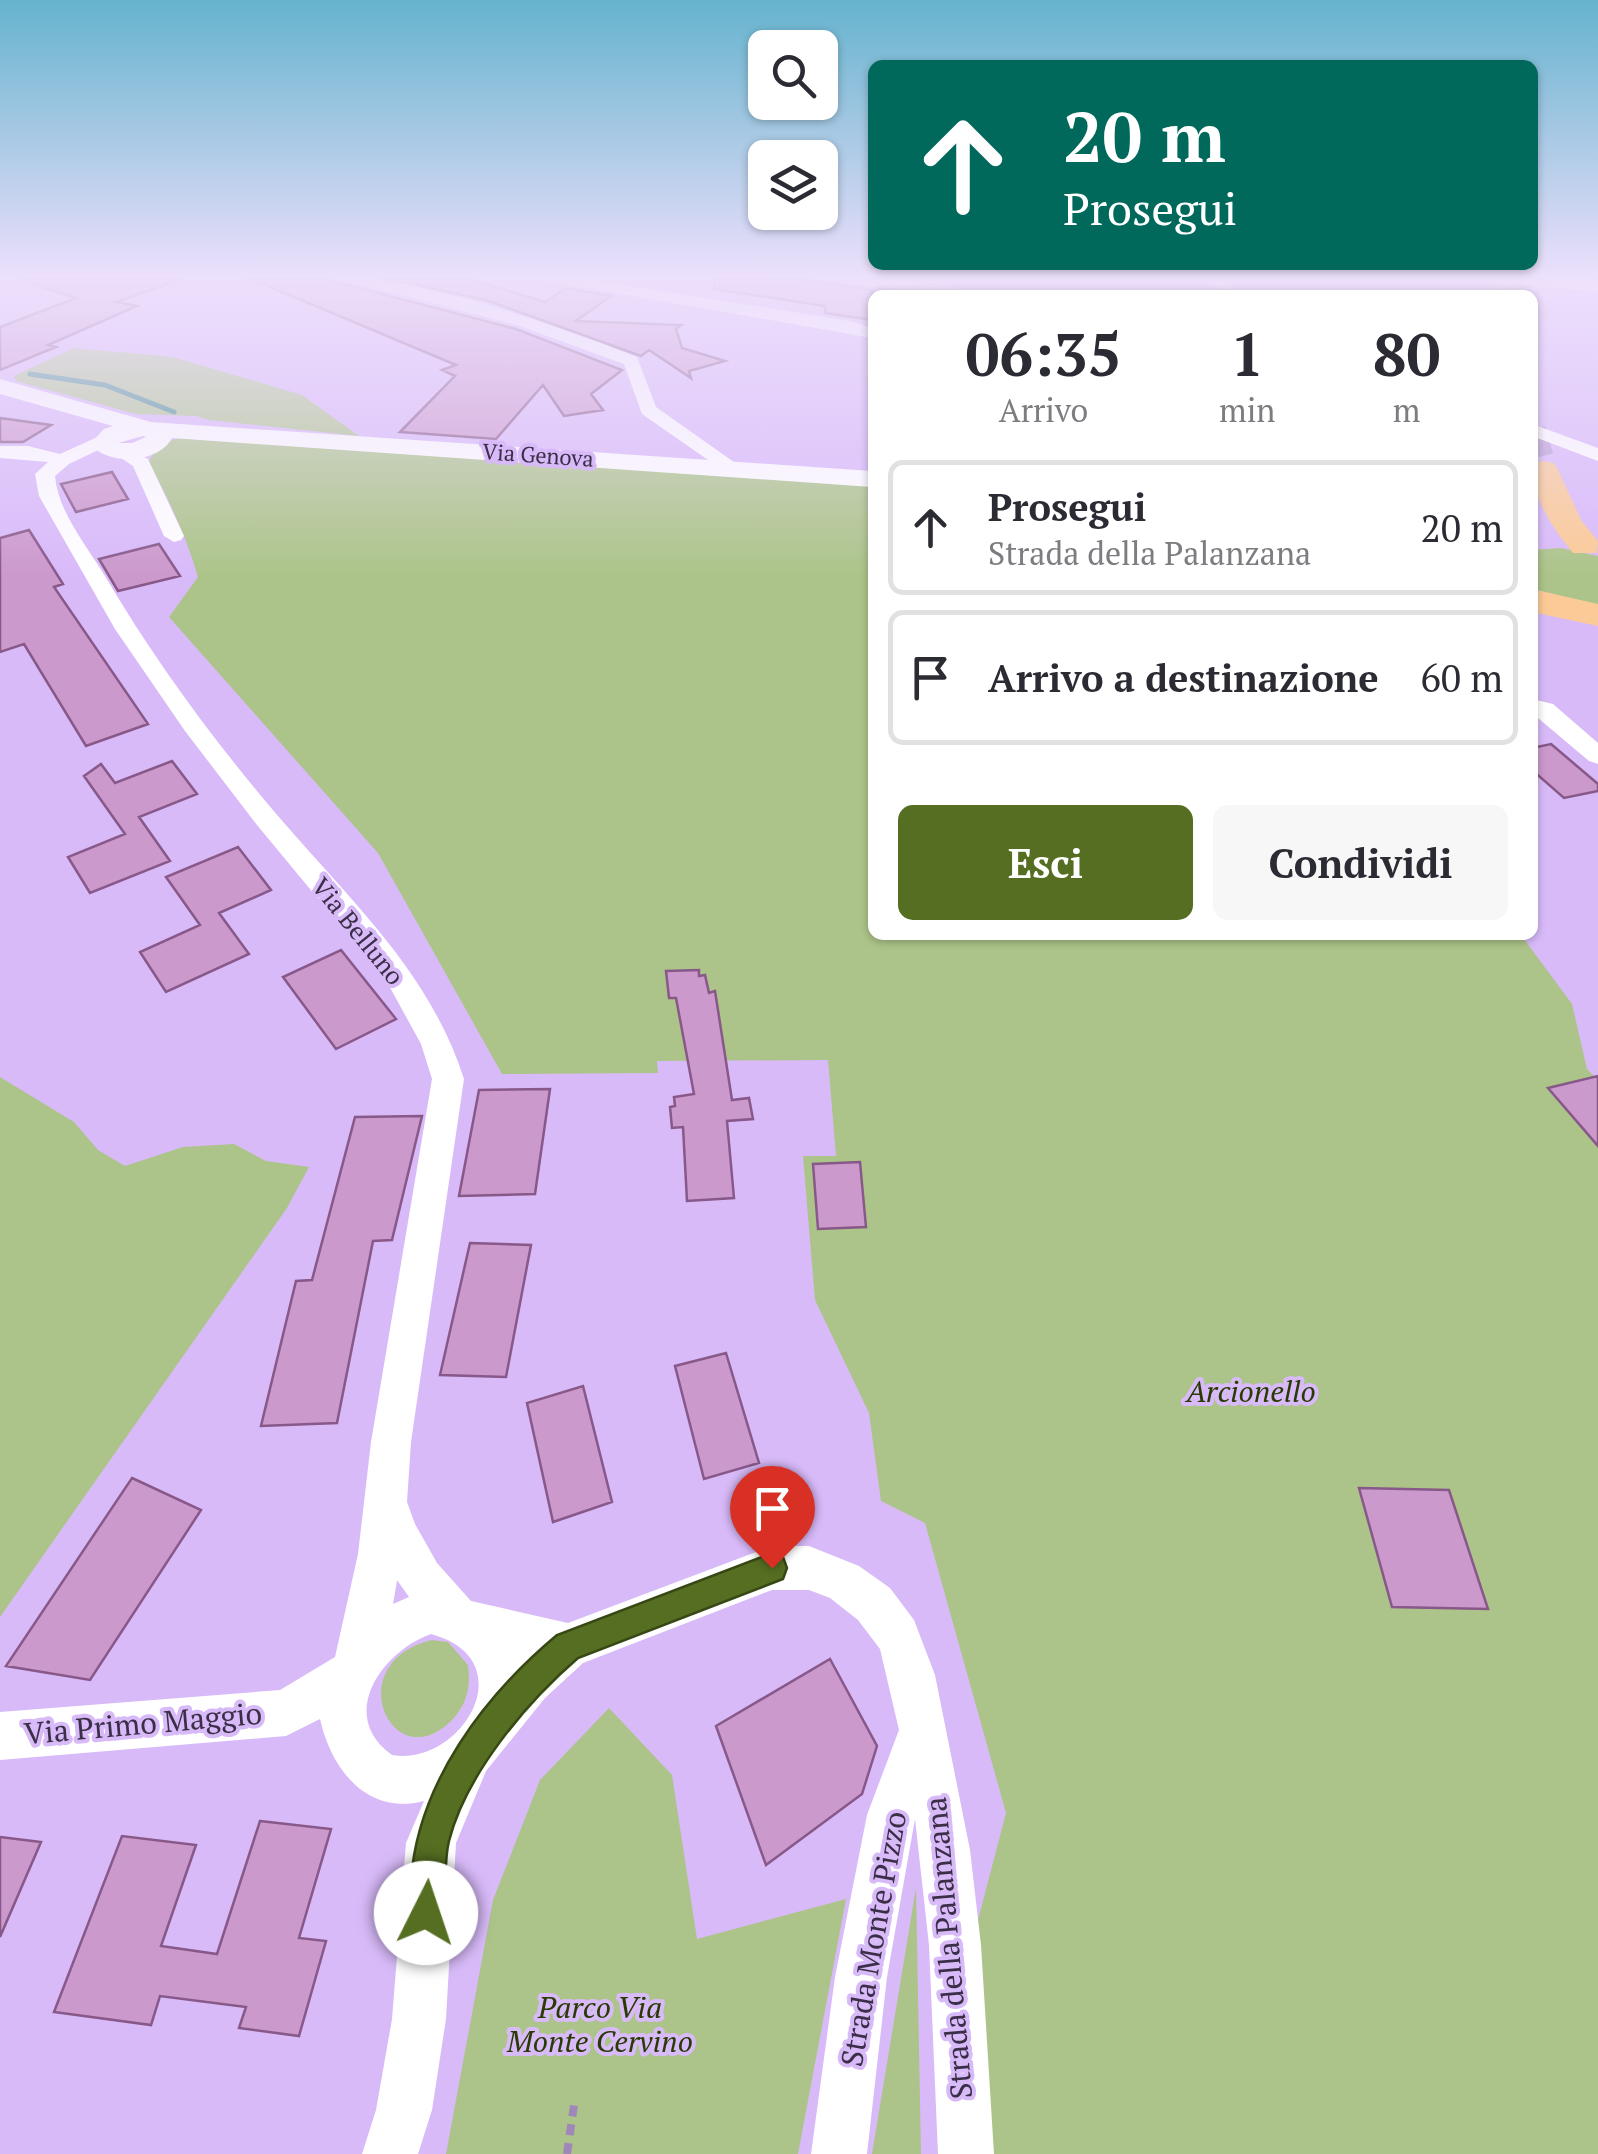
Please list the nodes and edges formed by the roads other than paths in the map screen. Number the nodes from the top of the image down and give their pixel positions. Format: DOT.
graph roads {
  1 [pos="636,377"];
  2 [pos="0,386"];
  3 [pos="1538,431"];
  4 [pos="122,442"];
  5 [pos="0,452"];
  6 [pos="1598,456"];
  7 [pos="731,467"];
  8 [pos="1543,470"];
  9 [pos="868,479"];
  10 [pos="174,536"];
  11 [pos="1538,542"];
  12 [pos="1592,548"];
  13 [pos="1538,602"];
  14 [pos="1598,616"];
  15 [pos="1538,708"];
  16 [pos="1598,756"];
  17 [pos="387,1499"];
  18 [pos="463,1618"];
  19 [pos="568,1646"];
  20 [pos="355,1667"];
  21 [pos="286,1713"];
  22 [pos="924,1727"];
  23 [pos="0,1736"];
  24 [pos="478,1743"];
  25 [pos="368,1764"];
  26 [pos="431,1842"];
  27 [pos="390,2154"];
  28 [pos="838,2154"];
  29 [pos="966,2154"];
  1 -- 7 [label="street"];
  2 -- 4 [label="main road, Via Genova"];
  3 -- 6 [label="street"];
  4 -- 5 [label="street"];
  4 -- 7 [label="main road, Via Genova"];
  4 -- 10 [label="street"];
  4 -- 17 [label="street, Via Belluno"];
  7 -- 9 [label="main road, Via Genova"];
  8 -- 12 [label="highway"];
  11 -- 12 [label="highway"];
  13 -- 14 [label="highway"];
  15 -- 16 [label="street"];
  17 -- 18 [label="street, Via Belluno"];
  17 -- 20 [label="street, Via Belluno"];
  18 -- 19 [label="street"];
  18 -- 20 [label="street"];
  18 -- 24 [label="street"];
  19 -- 22 [label="street, Strada della Palanzana"];
  19 -- 24 [label="street, Strada della Palanzana"];
  20 -- 21 [label="street, Via Primo Maggio"];
  20 -- 25 [label="street"];
  21 -- 23 [label="street, Via Primo Maggio"];
  21 -- 25 [label="street, Via Primo Maggio"];
  22 -- 28 [label="street, Strada Monte Pizzo"];
  22 -- 29 [label="street, Strada della Palanzana"];
  24 -- 25 [label="street"];
  24 -- 26 [label="street"];
  25 -- 26 [label="street, Via Primo Maggio"];
  26 -- 27 [label="street"];
}
